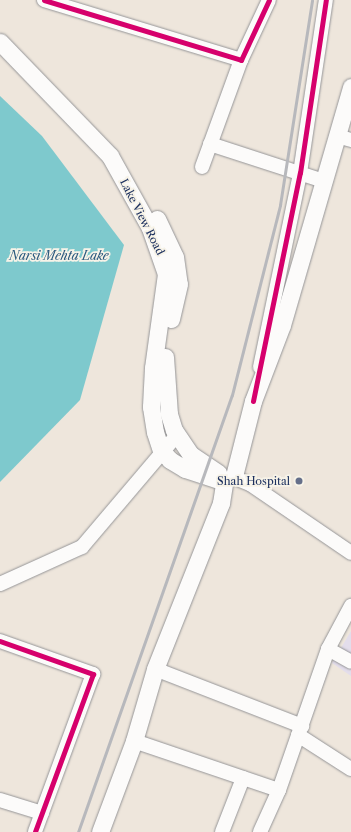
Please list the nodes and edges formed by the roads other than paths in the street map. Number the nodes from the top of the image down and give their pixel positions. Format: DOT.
graph roads {
  1 [pos="44,0"];
  2 [pos="269,0"];
  3 [pos="326,0"];
  4 [pos="0,29"];
  5 [pos="0,42"];
  6 [pos="241,60"];
  7 [pos="351,87"];
  8 [pos="344,138"];
  9 [pos="210,144"];
  10 [pos="202,167"];
  11 [pos="300,173"];
  12 [pos="324,181"];
  13 [pos="253,401"];
  14 [pos="177,435"];
  15 [pos="161,450"];
  16 [pos="228,480"];
  17 [pos="351,553"];
  18 [pos="0,584"];
  19 [pos="351,606"];
  20 [pos="0,641"];
  21 [pos="328,649"];
  22 [pos="351,662"];
  23 [pos="155,669"];
  24 [pos="300,731"];
  25 [pos="134,741"];
  26 [pos="351,769"];
  27 [pos="243,778"];
  28 [pos="279,790"];
  29 [pos="0,800"];
  30 [pos="42,813"];
  31 [pos="35,832"];
  32 [pos="100,832"];
  33 [pos="222,832"];
  34 [pos="260,832"];
  1 -- 6 [label="street"];
  2 -- 6 [label="street"];
  3 -- 11 [label="street"];
  4 -- 14 [label="main road, Lake View Road"];
  5 -- 15 [label="main road, Lake View Road"];
  6 -- 9 [label="street"];
  7 -- 8 [label="main road"];
  8 -- 12 [label="main road"];
  9 -- 10 [label="street"];
  9 -- 11 [label="street"];
  11 -- 12 [label="street"];
  11 -- 13 [label="street"];
  12 -- 13 [label="main road"];
  13 -- 16 [label="main road"];
  14 -- 15 [label="street"];
  14 -- 16 [label="main road, Lake View Road"];
  15 -- 16 [label="main road"];
  15 -- 18 [label="street"];
  16 -- 17 [label="street"];
  16 -- 23 [label="main road"];
  19 -- 21 [label="street"];
  20 -- 30 [label="street"];
  21 -- 22 [label="street"];
  21 -- 24 [label="street"];
  23 -- 24 [label="street"];
  23 -- 25 [label="main road"];
  24 -- 26 [label="street"];
  24 -- 28 [label="street"];
  25 -- 27 [label="street"];
  25 -- 32 [label="main road"];
  27 -- 28 [label="street"];
  27 -- 33 [label="street"];
  28 -- 34 [label="street"];
  29 -- 30 [label="street"];
  30 -- 31 [label="street"];
}
